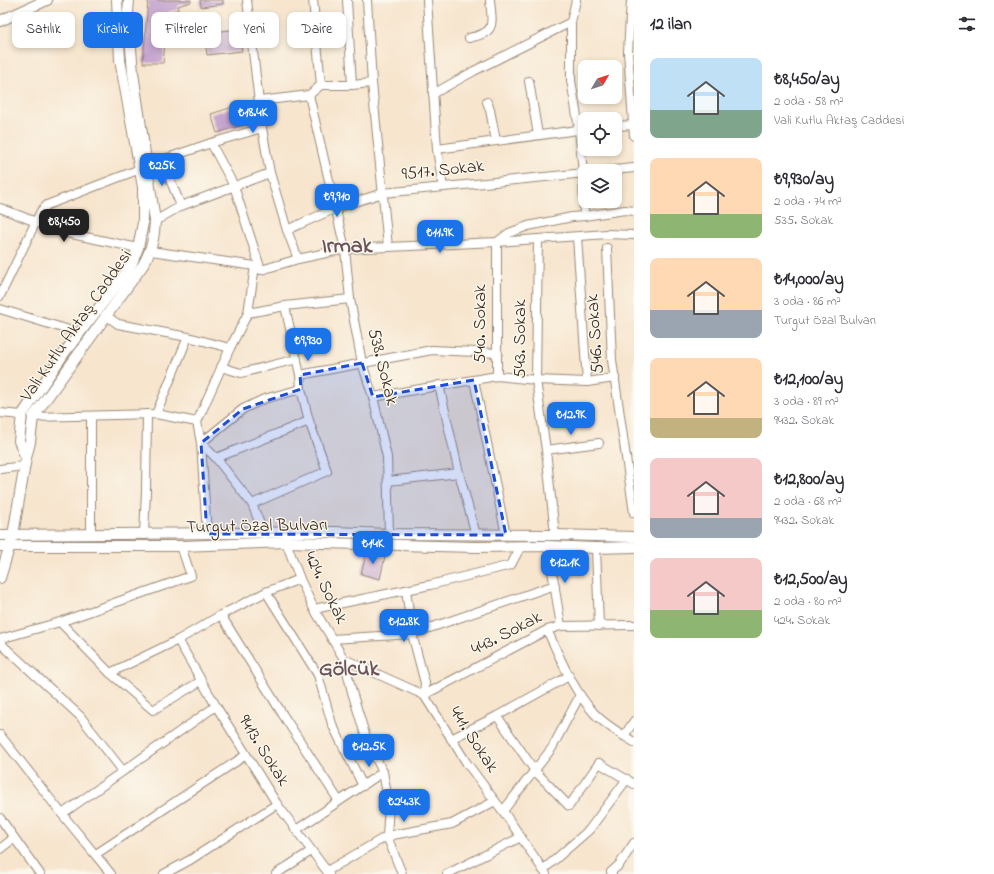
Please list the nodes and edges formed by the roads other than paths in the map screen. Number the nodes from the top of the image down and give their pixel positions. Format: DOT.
graph roads {
  1 [pos="47,0"];
  2 [pos="117,0"];
  3 [pos="129,0"];
  4 [pos="247,0"];
  5 [pos="313,0"];
  6 [pos="347,0"];
  7 [pos="367,0"];
  8 [pos="427,0"];
  9 [pos="490,0"];
  10 [pos="576,0"];
  11 [pos="631,0"];
  12 [pos="0,21"];
  13 [pos="572,22"];
  14 [pos="469,38"];
  15 [pos="529,81"];
  16 [pos="372,83"];
  17 [pos="632,83"];
  18 [pos="321,85"];
  19 [pos="352,85"];
  20 [pos="433,94"];
  21 [pos="309,95"];
  22 [pos="260,101"];
  23 [pos="487,102"];
  24 [pos="578,112"];
  25 [pos="633,125"];
  26 [pos="622,126"];
  27 [pos="262,128"];
  28 [pos="578,130"];
  29 [pos="538,135"];
  30 [pos="634,136"];
  31 [pos="496,142"];
  32 [pos="211,143"];
  33 [pos="437,149"];
  34 [pos="162,160"];
  35 [pos="143,167"];
  36 [pos="634,168"];
  37 [pos="622,169"];
  38 [pos="270,173"];
  39 [pos="578,174"];
  40 [pos="234,186"];
  41 [pos="443,187"];
  42 [pos="383,193"];
  43 [pos="181,206"];
  44 [pos="0,208"];
  45 [pos="336,208"];
  46 [pos="584,208"];
  47 [pos="634,211"];
  48 [pos="584,216"];
  49 [pos="155,221"];
  50 [pos="36,222"];
  51 [pos="287,230"];
  52 [pos="634,235"];
  53 [pos="577,236"];
  54 [pos="538,239"];
  55 [pos="497,242"];
  56 [pos="388,247"];
  57 [pos="138,248"];
  58 [pos="607,248"];
  59 [pos="345,249"];
  60 [pos="151,251"];
  61 [pos="298,259"];
  62 [pos="258,268"];
  63 [pos="0,296"];
  64 [pos="350,299"];
  65 [pos="285,306"];
  66 [pos="0,309"];
  67 [pos="248,313"];
  68 [pos="105,316"];
  69 [pos="79,333"];
  70 [pos="188,337"];
  71 [pos="230,348"];
  72 [pos="498,353"];
  73 [pos="297,359"];
  74 [pos="362,363"];
  75 [pos="221,367"];
  76 [pos="300,375"];
  77 [pos="497,376"];
  78 [pos="615,378"];
  79 [pos="474,380"];
  80 [pos="536,380"];
  81 [pos="587,382"];
  82 [pos="439,386"];
  83 [pos="301,389"];
  84 [pos="373,397"];
  85 [pos="0,412"];
  86 [pos="147,414"];
  87 [pos="156,414"];
  88 [pos="22,415"];
  89 [pos="91,416"];
  90 [pos="32,418"];
  91 [pos="197,422"];
  92 [pos="309,422"];
  93 [pos="201,443"];
  94 [pos="599,443"];
  95 [pos="546,450"];
  96 [pos="216,458"];
  97 [pos="25,462"];
  98 [pos="0,468"];
  99 [pos="459,473"];
  100 [pos="388,481"];
  101 [pos="633,498"];
  102 [pos="252,504"];
  103 [pos="634,513"];
  104 [pos="207,534"];
  105 [pos="264,534"];
  106 [pos="389,534"];
  107 [pos="0,535"];
  108 [pos="13,535"];
  109 [pos="91,535"];
  110 [pos="144,535"];
  111 [pos="476,535"];
  112 [pos="506,535"];
  113 [pos="555,535"];
  114 [pos="634,537"];
  115 [pos="286,542"];
  116 [pos="5,546"];
  117 [pos="181,546"];
  118 [pos="521,546"];
  119 [pos="548,546"];
  120 [pos="634,547"];
  121 [pos="596,548"];
  122 [pos="0,578"];
  123 [pos="300,579"];
  124 [pos="555,585"];
  125 [pos="406,590"];
  126 [pos="266,592"];
  127 [pos="314,609"];
  128 [pos="221,615"];
  129 [pos="60,622"];
  130 [pos="634,625"];
  131 [pos="561,626"];
  132 [pos="599,626"];
  133 [pos="547,630"];
  134 [pos="412,634"];
  135 [pos="0,639"];
  136 [pos="332,639"];
  137 [pos="178,640"];
  138 [pos="0,643"];
  139 [pos="344,659"];
  140 [pos="110,673"];
  141 [pos="569,676"];
  142 [pos="202,681"];
  143 [pos="424,695"];
  144 [pos="580,696"];
  145 [pos="216,706"];
  146 [pos="497,716"];
  147 [pos="634,721"];
  148 [pos="0,735"];
  149 [pos="624,736"];
  150 [pos="451,739"];
  151 [pos="634,742"];
  152 [pos="246,755"];
  153 [pos="123,771"];
  154 [pos="535,771"];
  155 [pos="383,772"];
  156 [pos="630,782"];
  157 [pos="363,786"];
  158 [pos="339,801"];
  159 [pos="495,801"];
  160 [pos="277,804"];
  161 [pos="503,811"];
  162 [pos="62,814"];
  163 [pos="0,818"];
  164 [pos="296,830"];
  165 [pos="387,836"];
  166 [pos="521,837"];
  167 [pos="14,838"];
  168 [pos="634,843"];
  169 [pos="0,849"];
  170 [pos="311,851"];
  171 [pos="96,854"];
  172 [pos="328,872"];
  173 [pos="544,872"];
  174 [pos="40,874"];
  175 [pos="111,874"];
  176 [pos="164,874"];
  177 [pos="276,874"];
  178 [pos="402,874"];
  179 [pos="447,874"];
  180 [pos="612,874"];
  1 -- 12 [label="street"];
  2 -- 35 [label="street, Vali Kutlu Aktaş Caddesi"];
  3 -- 35 [label="street, Vali Kutlu Aktaş Caddesi"];
  4 -- 22 [label="street"];
  5 -- 18 [label="street"];
  6 -- 19 [label="street"];
  7 -- 16 [label="street"];
  8 -- 20 [label="street"];
  9 -- 14 [label="street"];
  10 -- 13 [label="street"];
  11 -- 17 [label="street"];
  13 -- 20 [label="street"];
  13 -- 24 [label="street"];
  15 -- 29 [label="street"];
  16 -- 19 [label="street"];
  16 -- 42 [label="street"];
  17 -- 25 [label="street"];
  18 -- 19 [label="street"];
  18 -- 21 [label="street"];
  20 -- 33 [label="street"];
  21 -- 22 [label="street"];
  21 -- 45 [label="street, 538. Sokak"];
  22 -- 27 [label="street"];
  23 -- 31 [label="street"];
  25 -- 26 [label="street"];
  25 -- 30 [label="street"];
  27 -- 32 [label="street"];
  27 -- 38 [label="street"];
  28 -- 29 [label="street"];
  29 -- 31 [label="street"];
  31 -- 33 [label="street"];
  32 -- 34 [label="street"];
  32 -- 40 [label="street"];
  33 -- 41 [label="street"];
  34 -- 35 [label="street"];
  34 -- 43 [label="street"];
  35 -- 49 [label="street, Vali Kutlu Aktaş Caddesi"];
  35 -- 50 [label="street"];
  35 -- 57 [label="street, Vali Kutlu Aktaş Caddesi"];
  36 -- 37 [label="street"];
  38 -- 40 [label="street"];
  38 -- 51 [label="street"];
  39 -- 41 [label="street, 9517. Sokak"];
  40 -- 43 [label="street"];
  40 -- 62 [label="street"];
  41 -- 42 [label="street, 9517. Sokak"];
  42 -- 45 [label="street, 9517. Sokak"];
  42 -- 56 [label="street"];
  43 -- 49 [label="street"];
  44 -- 50 [label="street"];
  45 -- 51 [label="street, 9517. Sokak"];
  45 -- 59 [label="street, 538. Sokak"];
  46 -- 48 [label="street"];
  47 -- 48 [label="street"];
  48 -- 55 [label="street"];
  49 -- 60 [label="street, Vali Kutlu Aktaş Caddesi"];
  50 -- 57 [label="street"];
  50 -- 63 [label="street"];
  51 -- 61 [label="street"];
  52 -- 53 [label="street"];
  53 -- 54 [label="street"];
  53 -- 81 [label="street"];
  54 -- 55 [label="street"];
  54 -- 80 [label="street, 543. Sokak"];
  55 -- 56 [label="street"];
  55 -- 72 [label="street, 540. Sokak"];
  56 -- 59 [label="street"];
  57 -- 60 [label="street"];
  57 -- 69 [label="street, Vali Kutlu Aktaş Caddesi"];
  58 -- 78 [label="street, 546. Sokak"];
  59 -- 61 [label="street"];
  59 -- 64 [label="street, 538. Sokak"];
  60 -- 62 [label="street"];
  60 -- 68 [label="street, Vali Kutlu Aktaş Caddesi"];
  61 -- 62 [label="street"];
  62 -- 67 [label="street"];
  64 -- 65 [label="street"];
  64 -- 74 [label="street, 538. Sokak"];
  65 -- 67 [label="street"];
  65 -- 73 [label="street"];
  66 -- 69 [label="street"];
  67 -- 71 [label="street"];
  68 -- 70 [label="street"];
  68 -- 90 [label="street, Vali Kutlu Aktaş Caddesi"];
  69 -- 88 [label="street, Vali Kutlu Aktaş Caddesi"];
  70 -- 71 [label="street"];
  70 -- 87 [label="street"];
  71 -- 75 [label="street"];
  72 -- 74 [label="street"];
  72 -- 77 [label="street, 540. Sokak"];
  73 -- 75 [label="street"];
  73 -- 76 [label="street"];
  74 -- 76 [label="street"];
  74 -- 84 [label="street, 538. Sokak"];
  75 -- 91 [label="street"];
  76 -- 83 [label="street"];
  77 -- 79 [label="street, 540. Sokak"];
  77 -- 80 [label="street"];
  78 -- 81 [label="street"];
  78 -- 101 [label="street, 546. Sokak"];
  79 -- 82 [label="street, 540. Sokak"];
  79 -- 112 [label="street"];
  80 -- 81 [label="street"];
  80 -- 95 [label="street, 543. Sokak"];
  82 -- 84 [label="street, 540. Sokak"];
  82 -- 99 [label="street"];
  83 -- 92 [label="street"];
  83 -- 93 [label="street"];
  84 -- 100 [label="street, 538. Sokak"];
  85 -- 88 [label="street"];
  86 -- 87 [label="street"];
  86 -- 89 [label="street"];
  86 -- 110 [label="street"];
  87 -- 91 [label="street"];
  88 -- 97 [label="street, Vali Kutlu Aktaş Caddesi"];
  89 -- 90 [label="street"];
  89 -- 109 [label="street"];
  90 -- 97 [label="street, Vali Kutlu Aktaş Caddesi"];
  91 -- 93 [label="street"];
  92 -- 96 [label="street"];
  92 -- 102 [label="street"];
  93 -- 96 [label="street"];
  93 -- 104 [label="street"];
  94 -- 95 [label="street"];
  95 -- 113 [label="street, 543. Sokak"];
  96 -- 102 [label="street"];
  97 -- 98 [label="street"];
  97 -- 108 [label="street, Vali Kutlu Aktaş Caddesi"];
  99 -- 100 [label="street"];
  99 -- 111 [label="street"];
  100 -- 106 [label="street, 538. Sokak"];
  101 -- 103 [label="street, 546. Sokak"];
  102 -- 105 [label="street"];
  104 -- 105 [label="street, Turgut Özal Bulvarı"];
  104 -- 110 [label="street, Turgut Özal Bulvarı"];
  105 -- 106 [label="street, Turgut Özal Bulvarı"];
  106 -- 111 [label="street, Turgut Özal Bulvarı"];
  107 -- 108 [label="street, Turgut Özal Bulvarı"];
  108 -- 109 [label="street, Turgut Özal Bulvarı"];
  108 -- 116 [label="street, Vali Kutlu Aktaş Caddesi"];
  109 -- 110 [label="street, Turgut Özal Bulvarı"];
  111 -- 112 [label="street, Turgut Özal Bulvarı"];
  112 -- 113 [label="street, Turgut Özal Bulvarı"];
  113 -- 114 [label="street, Turgut Özal Bulvarı"];
  115 -- 117 [label="street, Turgut Özal Bulvarı"];
  115 -- 118 [label="street, Turgut Özal Bulvarı"];
  115 -- 123 [label="street, 424. Sokak"];
  116 -- 117 [label="street, Turgut Özal Bulvarı"];
  116 -- 122 [label="street, Vali Kutlu Aktaş Caddesi"];
  117 -- 129 [label="street"];
  118 -- 119 [label="street, Turgut Özal Bulvarı"];
  118 -- 125 [label="street"];
  119 -- 121 [label="street, Turgut Özal Bulvarı"];
  119 -- 124 [label="street"];
  120 -- 121 [label="street, Turgut Özal Bulvarı"];
  121 -- 132 [label="street"];
  123 -- 126 [label="street"];
  123 -- 127 [label="street, 424. Sokak"];
  124 -- 131 [label="street"];
  124 -- 134 [label="street"];
  125 -- 127 [label="street"];
  125 -- 134 [label="street"];
  126 -- 128 [label="street"];
  126 -- 157 [label="street"];
  127 -- 136 [label="street, 424. Sokak"];
  128 -- 137 [label="street"];
  128 -- 158 [label="street"];
  129 -- 135 [label="street"];
  129 -- 140 [label="street"];
  130 -- 132 [label="street, 443. Sokak"];
  131 -- 132 [label="street, 443. Sokak"];
  131 -- 133 [label="street, 443. Sokak"];
  133 -- 141 [label="street"];
  133 -- 143 [label="street, 443. Sokak"];
  134 -- 136 [label="street"];
  134 -- 143 [label="street"];
  136 -- 139 [label="street, 424. Sokak"];
  137 -- 140 [label="street"];
  137 -- 142 [label="street, 9413. Sokak"];
  138 -- 153 [label="street"];
  139 -- 143 [label="street"];
  139 -- 155 [label="street, 424. Sokak"];
  140 -- 142 [label="street"];
  141 -- 144 [label="street"];
  141 -- 146 [label="street"];
  142 -- 145 [label="street, 9413. Sokak"];
  143 -- 150 [label="street, 441. Sokak"];
  144 -- 149 [label="street"];
  144 -- 154 [label="street"];
  145 -- 152 [label="street, 9413. Sokak"];
  145 -- 153 [label="street"];
  146 -- 150 [label="street"];
  146 -- 154 [label="street"];
  147 -- 149 [label="street"];
  148 -- 162 [label="street"];
  149 -- 151 [label="street"];
  150 -- 159 [label="street, 441. Sokak"];
  152 -- 160 [label="street, 9413. Sokak"];
  152 -- 171 [label="street"];
  153 -- 162 [label="street"];
  154 -- 156 [label="street"];
  154 -- 161 [label="street"];
  155 -- 157 [label="street"];
  155 -- 165 [label="street, 424. Sokak"];
  156 -- 173 [label="street"];
  157 -- 158 [label="street"];
  158 -- 164 [label="street"];
  159 -- 161 [label="street, 441. Sokak"];
  159 -- 165 [label="street"];
  160 -- 164 [label="street, 9413. Sokak"];
  160 -- 176 [label="street"];
  161 -- 166 [label="street, 441. Sokak"];
  162 -- 171 [label="street"];
  163 -- 167 [label="street"];
  164 -- 170 [label="street, 9413. Sokak"];
  165 -- 172 [label="street"];
  165 -- 178 [label="street, 424. Sokak"];
  166 -- 173 [label="street, 441. Sokak"];
  166 -- 179 [label="street"];
  167 -- 169 [label="street"];
  167 -- 174 [label="street"];
  168 -- 180 [label="street"];
  170 -- 172 [label="street, 9413. Sokak"];
  170 -- 177 [label="street"];
  171 -- 175 [label="street"];
}
